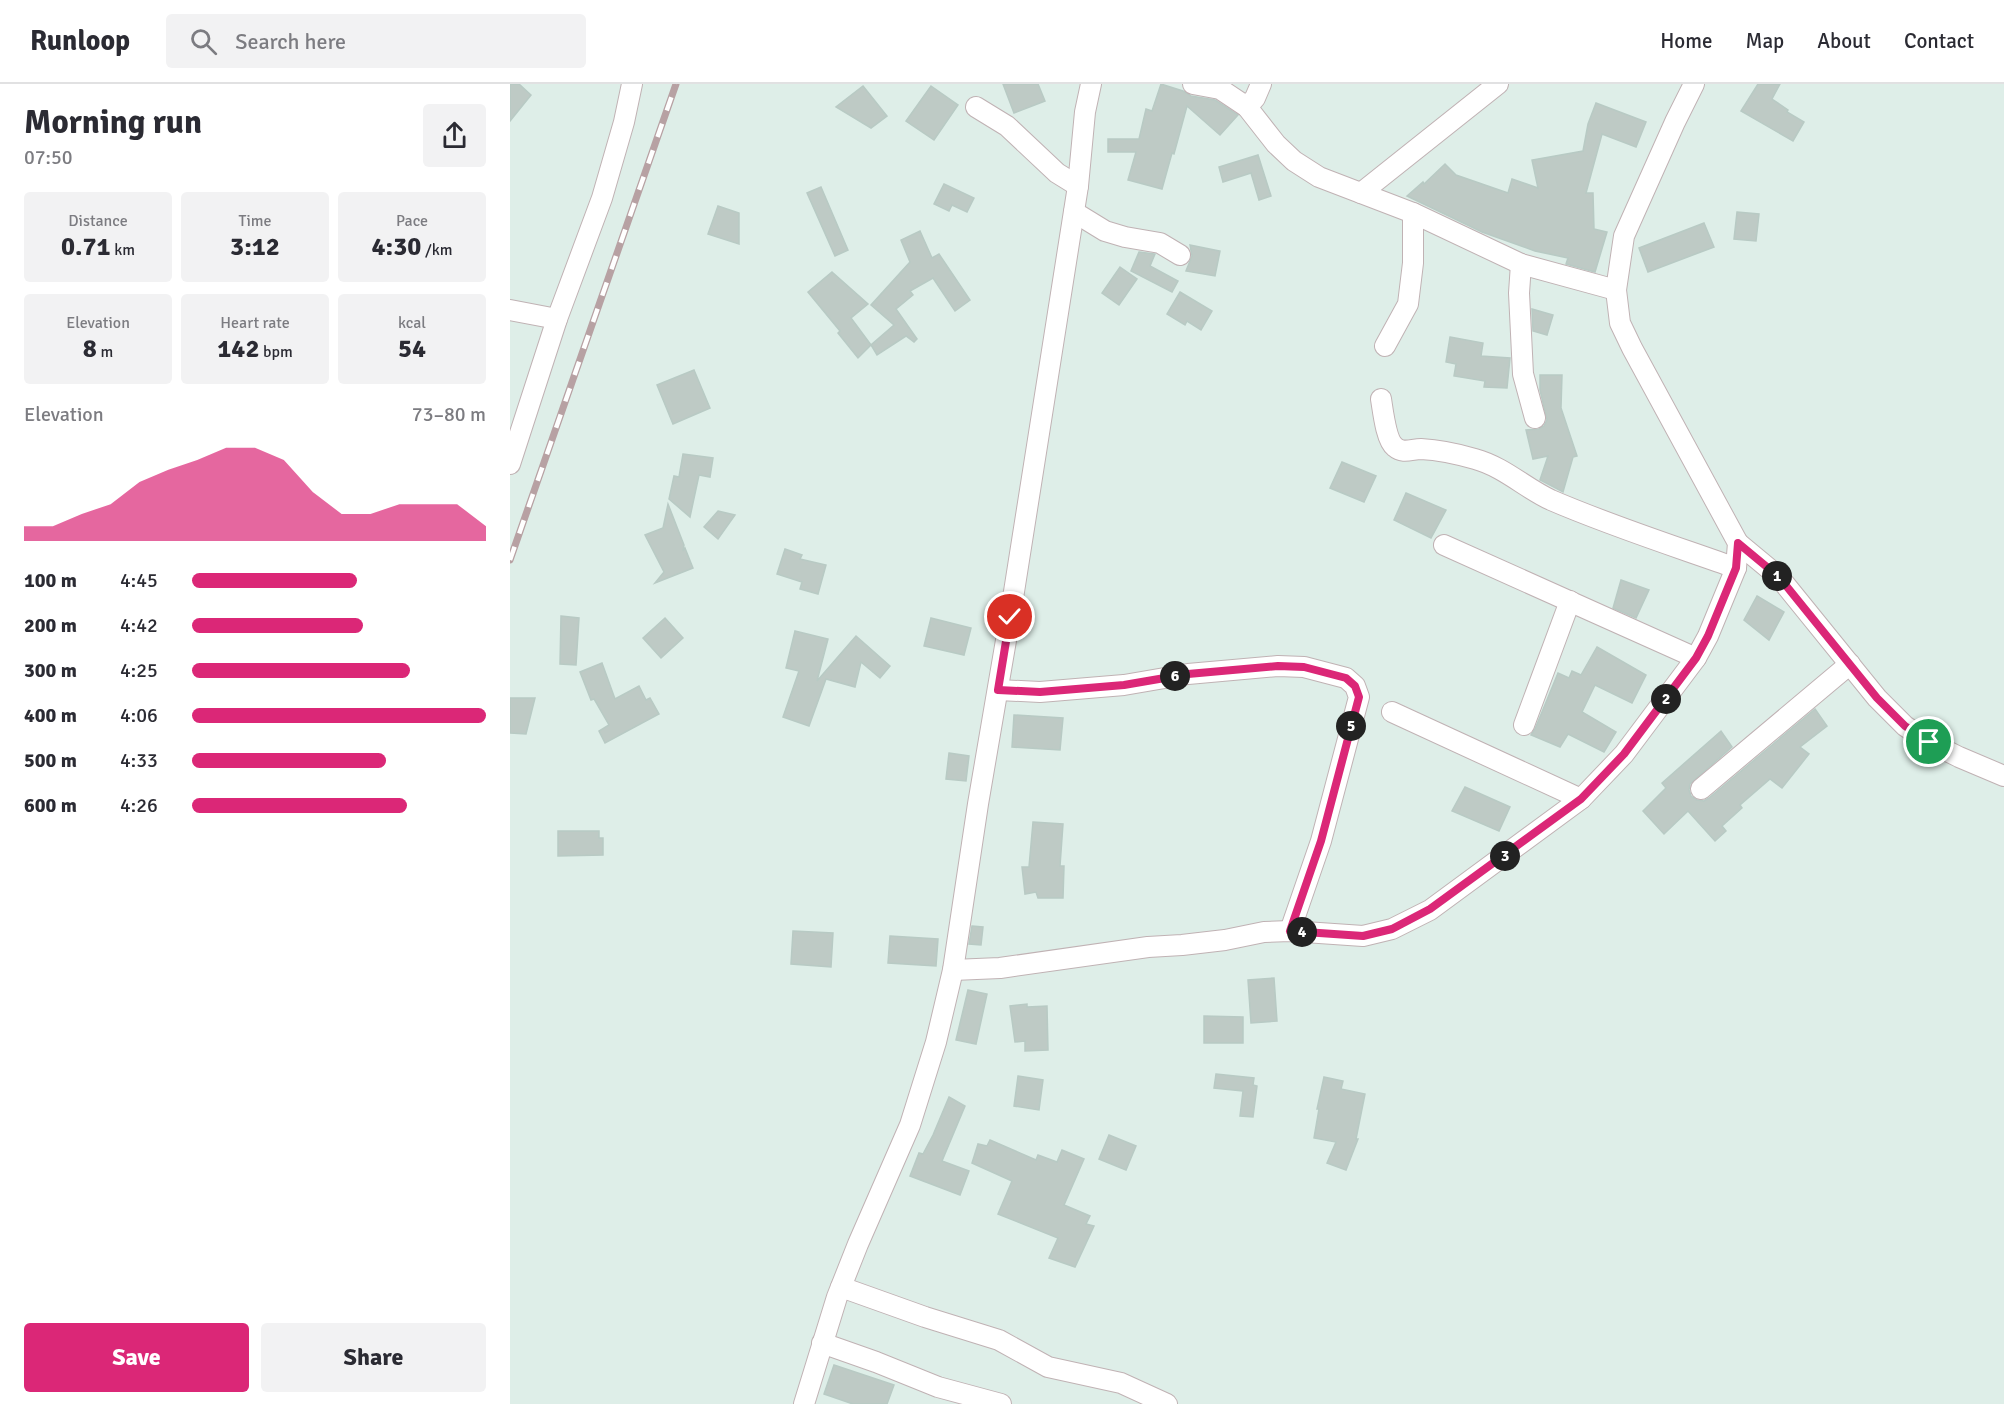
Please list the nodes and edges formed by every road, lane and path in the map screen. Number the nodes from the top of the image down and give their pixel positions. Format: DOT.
graph roads {
  1 [pos="632,84"];
  2 [pos="1091,84"];
  3 [pos="1193,84"];
  4 [pos="1261,84"];
  5 [pos="1498,84"];
  6 [pos="1694,84"];
  7 [pos="976,106"];
  8 [pos="1246,108"];
  9 [pos="1078,186"];
  10 [pos="1361,193"];
  11 [pos="1074,212"];
  12 [pos="1413,213"];
  13 [pos="1180,255"];
  14 [pos="1521,264"];
  15 [pos="1616,290"];
  16 [pos="510,310"];
  17 [pos="557,319"];
  18 [pos="1385,346"];
  19 [pos="1381,399"];
  20 [pos="1534,418"];
  21 [pos="510,464"];
  22 [pos="1738,543"];
  23 [pos="1444,545"];
  24 [pos="1736,568"];
  25 [pos="1570,601"];
  26 [pos="1696,658"];
  27 [pos="1850,664"];
  28 [pos="998,690"];
  29 [pos="1392,712"];
  30 [pos="1524,725"];
  31 [pos="2004,776"];
  32 [pos="1701,789"];
  33 [pos="1581,799"];
  34 [pos="1290,931"];
  35 [pos="953,970"];
  36 [pos="841,1287"];
  37 [pos="822,1343"];
  38 [pos="804,1404"];
  39 [pos="1001,1404"];
  40 [pos="1167,1404"];
  1 -- 17 [label="street"];
  2 -- 9 [label="street"];
  3 -- 8 [label="street"];
  4 -- 8 [label="street"];
  5 -- 10 [label="street"];
  6 -- 15 [label="street"];
  7 -- 9 [label="street"];
  8 -- 10 [label="street"];
  9 -- 11 [label="street"];
  10 -- 12 [label="street"];
  11 -- 13 [label="street"];
  11 -- 28 [label="street"];
  12 -- 14 [label="street"];
  12 -- 18 [label="street"];
  14 -- 15 [label="street"];
  14 -- 20 [label="street"];
  15 -- 22 [label="street"];
  16 -- 17 [label="street"];
  17 -- 21 [label="street"];
  19 -- 24 [label="street"];
  22 -- 24 [label="street"];
  22 -- 27 [label="street"];
  23 -- 25 [label="street"];
  24 -- 26 [label="street"];
  25 -- 26 [label="street"];
  25 -- 30 [label="street"];
  26 -- 33 [label="street"];
  27 -- 31 [label="street"];
  27 -- 32 [label="street"];
  28 -- 34 [label="street"];
  28 -- 35 [label="street"];
  29 -- 33 [label="street"];
  33 -- 34 [label="street"];
  34 -- 35 [label="street"];
  35 -- 36 [label="street"];
  36 -- 37 [label="street"];
  36 -- 40 [label="street"];
  37 -- 38 [label="street"];
  37 -- 39 [label="street"];
}
